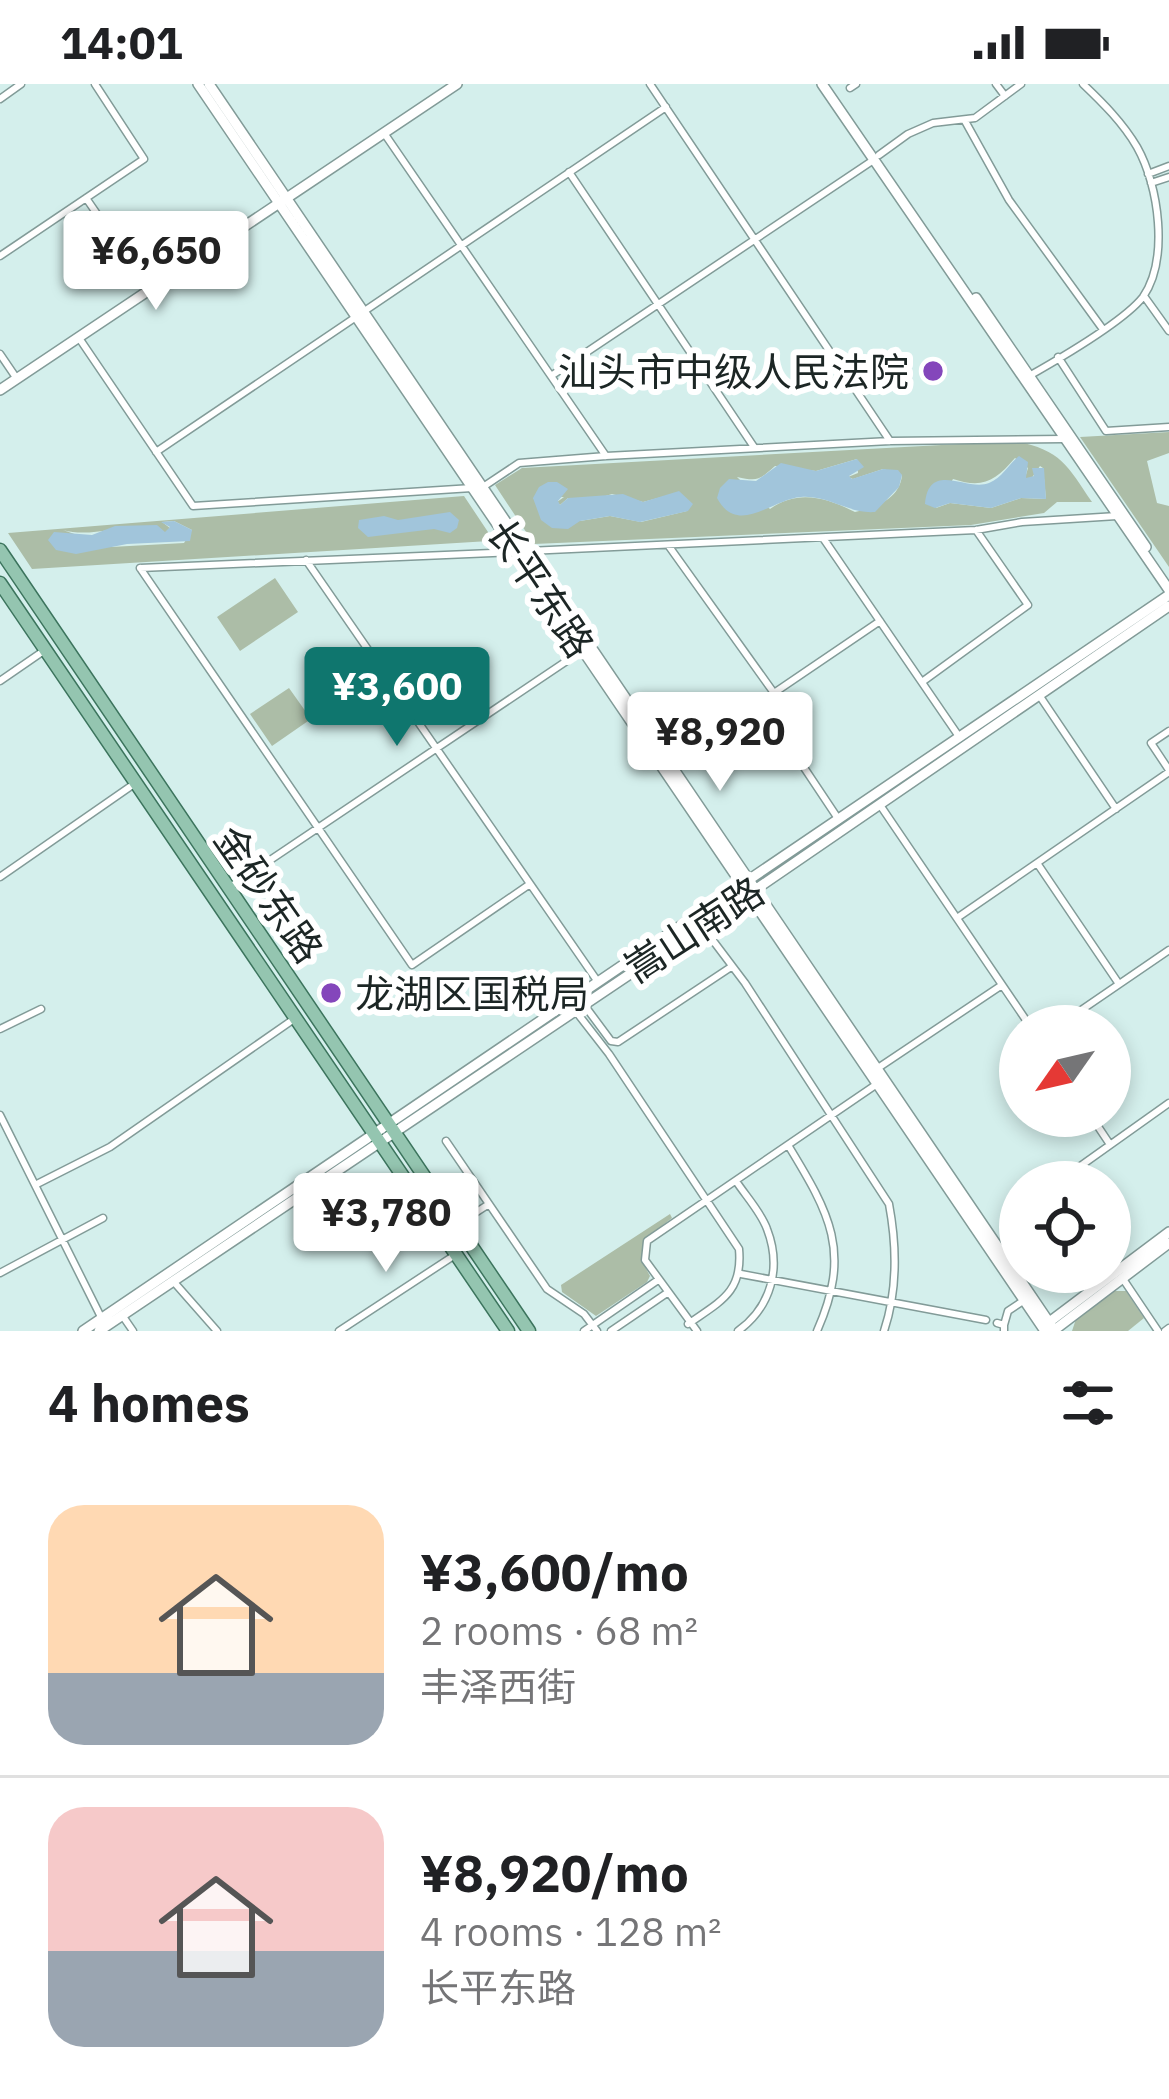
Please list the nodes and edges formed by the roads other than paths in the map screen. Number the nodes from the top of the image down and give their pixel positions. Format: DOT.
graph roads {
  1 [pos="21,84"];
  2 [pos="94,84"];
  3 [pos="198,84"];
  4 [pos="208,84"];
  5 [pos="447,84"];
  6 [pos="457,84"];
  7 [pos="650,84"];
  8 [pos="826,84"];
  9 [pos="996,84"];
  10 [pos="1021,84"];
  11 [pos="1083,84"];
  12 [pos="1005,96"];
  13 [pos="0,98"];
  14 [pos="666,106"];
  15 [pos="965,122"];
  16 [pos="384,134"];
  17 [pos="877,157"];
  18 [pos="1169,166"];
  19 [pos="569,172"];
  20 [pos="1148,174"];
  21 [pos="1169,177"];
  22 [pos="1151,183"];
  23 [pos="86,198"];
  24 [pos="281,199"];
  25 [pos="754,238"];
  26 [pos="460,246"];
  27 [pos="0,256"];
  28 [pos="148,288"];
  29 [pos="1144,296"];
  30 [pos="659,303"];
  31 [pos="360,314"];
  32 [pos="1102,328"];
  33 [pos="1169,331"];
  34 [pos="79,338"];
  35 [pos="0,354"];
  36 [pos="1058,358"];
  37 [pos="15,376"];
  38 [pos="551,376"];
  39 [pos="1026,378"];
  40 [pos="0,388"];
  41 [pos="1169,428"];
  42 [pos="1064,439"];
  43 [pos="890,441"];
  44 [pos="754,447"];
  45 [pos="156,452"];
  46 [pos="606,455"];
  47 [pos="478,488"];
  48 [pos="1117,516"];
  49 [pos="976,530"];
  50 [pos="823,538"];
  51 [pos="667,544"];
  52 [pos="0,550"];
  53 [pos="521,551"];
  54 [pos="306,560"];
  55 [pos="1169,581"];
  56 [pos="0,584"];
  57 [pos="1169,592"];
  58 [pos="1169,606"];
  59 [pos="880,621"];
  60 [pos="586,647"];
  61 [pos="45,650"];
  62 [pos="0,680"];
  63 [pos="922,682"];
  64 [pos="774,693"];
  65 [pos="1039,695"];
  66 [pos="760,703"];
  67 [pos="1169,731"];
  68 [pos="960,738"];
  69 [pos="436,748"];
  70 [pos="668,766"];
  71 [pos="1169,771"];
  72 [pos="134,784"];
  73 [pos="877,800"];
  74 [pos="1115,809"];
  75 [pos="839,820"];
  76 [pos="317,828"];
  77 [pos="1037,863"];
  78 [pos="0,877"];
  79 [pos="530,884"];
  80 [pos="750,887"];
  81 [pos="228,889"];
  82 [pos="956,918"];
  83 [pos="701,926"];
  84 [pos="1168,952"];
  85 [pos="731,967"];
  86 [pos="598,982"];
  87 [pos="1119,984"];
  88 [pos="1002,985"];
  89 [pos="1016,1005"];
  90 [pos="1088,1005"];
  91 [pos="578,1006"];
  92 [pos="41,1009"];
  93 [pos="294,1019"];
  94 [pos="0,1029"];
  95 [pos="878,1068"];
  96 [pos="878,1084"];
  97 [pos="1169,1103"];
  98 [pos="0,1115"];
  99 [pos="832,1115"];
  100 [pos="392,1126"];
  101 [pos="1105,1137"];
  102 [pos="375,1138"];
  103 [pos="446,1141"];
  104 [pos="1109,1143"];
  105 [pos="788,1145"];
  106 [pos="1085,1161"];
  107 [pos="736,1180"];
  108 [pos="35,1185"];
  109 [pos="706,1200"];
  110 [pos="489,1204"];
  111 [pos="104,1218"];
  112 [pos="458,1224"];
  113 [pos="1169,1232"];
  114 [pos="62,1239"];
  115 [pos="1169,1243"];
  116 [pos="455,1255"];
  117 [pos="1131,1265"];
  118 [pos="1131,1267"];
  119 [pos="0,1273"];
  120 [pos="741,1274"];
  121 [pos="658,1280"];
  122 [pos="774,1280"];
  123 [pos="172,1281"];
  124 [pos="1131,1289"];
  125 [pos="834,1292"];
  126 [pos="667,1293"];
  127 [pos="1095,1293"];
  128 [pos="1024,1300"];
  129 [pos="894,1303"];
  130 [pos="122,1315"];
  131 [pos="986,1320"];
  132 [pos="688,1324"];
  133 [pos="100,1325"];
  134 [pos="1002,1326"];
  135 [pos="595,1328"];
  136 [pos="1048,1329"];
  137 [pos="1162,1330"];
  138 [pos="83,1331"];
  139 [pos="133,1331"];
  140 [pos="217,1331"];
  141 [pos="339,1331"];
  142 [pos="508,1331"];
  143 [pos="529,1331"];
  144 [pos="584,1331"];
  145 [pos="611,1331"];
  146 [pos="697,1331"];
  147 [pos="738,1331"];
  148 [pos="817,1331"];
  149 [pos="884,1331"];
  1 -- 13 [label="street"];
  2 -- 23 [label="street"];
  3 -- 24 [label="street, 长平东路"];
  4 -- 24 [label="street, 长平东路"];
  5 -- 24 [label="street"];
  6 -- 16 [label="street"];
  7 -- 14 [label="street"];
  8 -- 17 [label="street"];
  9 -- 12 [label="street"];
  10 -- 12 [label="street"];
  11 -- 20 [label="street"];
  12 -- 15 [label="street"];
  14 -- 19 [label="street"];
  14 -- 25 [label="street"];
  15 -- 17 [label="street"];
  15 -- 32 [label="street"];
  16 -- 24 [label="street"];
  16 -- 26 [label="street"];
  17 -- 25 [label="street"];
  17 -- 39 [label="street"];
  18 -- 20 [label="street"];
  19 -- 26 [label="street"];
  19 -- 30 [label="street"];
  20 -- 22 [label="street"];
  21 -- 22 [label="street"];
  22 -- 29 [label="street"];
  23 -- 27 [label="street"];
  23 -- 28 [label="street"];
  24 -- 28 [label="street"];
  24 -- 31 [label="street, 长平东路"];
  24 -- 34 [label="street"];
  25 -- 30 [label="street"];
  25 -- 43 [label="street"];
  26 -- 31 [label="street"];
  26 -- 38 [label="street"];
  28 -- 37 [label="street"];
  29 -- 32 [label="street"];
  29 -- 33 [label="street"];
  30 -- 38 [label="street"];
  30 -- 44 [label="street"];
  31 -- 45 [label="street"];
  31 -- 47 [label="street, 长平东路"];
  32 -- 36 [label="street"];
  34 -- 40 [label="street"];
  34 -- 45 [label="street"];
  35 -- 37 [label="street"];
  36 -- 39 [label="street"];
  36 -- 41 [label="street"];
  37 -- 40 [label="street"];
  38 -- 46 [label="street"];
  39 -- 42 [label="street"];
  39 -- 55 [label="street"];
  42 -- 43 [label="street"];
  42 -- 48 [label="street"];
  43 -- 44 [label="street"];
  44 -- 46 [label="street"];
  45 -- 47 [label="street"];
  46 -- 47 [label="street"];
  47 -- 53 [label="street, 长平东路"];
  48 -- 49 [label="street"];
  48 -- 57 [label="street"];
  49 -- 50 [label="street"];
  49 -- 63 [label="street"];
  50 -- 51 [label="street"];
  50 -- 59 [label="street"];
  51 -- 53 [label="street"];
  51 -- 64 [label="street"];
  52 -- 81 [label="main road, 金砂东路"];
  53 -- 54 [label="street"];
  53 -- 60 [label="street, 长平东路"];
  54 -- 69 [label="street"];
  54 -- 76 [label="street"];
  56 -- 61 [label="main road, 金砂东路"];
  57 -- 68 [label="street, 嵩山南路"];
  58 -- 65 [label="street, 嵩山南路"];
  59 -- 63 [label="street"];
  59 -- 64 [label="street"];
  60 -- 69 [label="street"];
  60 -- 70 [label="street, 长平东路"];
  61 -- 62 [label="street"];
  61 -- 72 [label="main road, 金砂东路"];
  63 -- 68 [label="street"];
  64 -- 66 [label="street"];
  65 -- 73 [label="street, 嵩山南路"];
  65 -- 74 [label="street"];
  66 -- 70 [label="street"];
  66 -- 75 [label="street"];
  67 -- 71 [label="street"];
  68 -- 73 [label="street, 嵩山南路"];
  69 -- 76 [label="street"];
  69 -- 79 [label="street"];
  70 -- 80 [label="street, 长平东路"];
  71 -- 74 [label="street"];
  72 -- 78 [label="street"];
  72 -- 93 [label="main road, 金砂东路"];
  73 -- 75 [label="street, 嵩山南路"];
  73 -- 80 [label="street, 嵩山南路"];
  73 -- 82 [label="street"];
  74 -- 77 [label="street"];
  75 -- 80 [label="street, 嵩山南路"];
  76 -- 79 [label="street"];
  76 -- 81 [label="street"];
  77 -- 82 [label="street"];
  77 -- 87 [label="street"];
  79 -- 86 [label="street"];
  80 -- 83 [label="street, 嵩山南路"];
  80 -- 86 [label="street, 嵩山南路"];
  80 -- 95 [label="street, 长平东路"];
  80 -- 96 [label="street, 长平东路"];
  81 -- 100 [label="main road, 金砂东路"];
  82 -- 88 [label="street"];
  83 -- 85 [label="street"];
  83 -- 91 [label="street, 嵩山南路"];
  84 -- 87 [label="street"];
  85 -- 91 [label="street"];
  85 -- 99 [label="street"];
  86 -- 100 [label="street, 嵩山南路"];
  87 -- 90 [label="street"];
  88 -- 89 [label="street"];
  88 -- 95 [label="street"];
  91 -- 100 [label="street, 嵩山南路"];
  91 -- 109 [label="street"];
  92 -- 94 [label="street"];
  93 -- 102 [label="main road, 金砂东路"];
  93 -- 108 [label="street"];
  95 -- 136 [label="street, 长平东路"];
  96 -- 99 [label="street"];
  96 -- 128 [label="street, 长平东路"];
  97 -- 104 [label="street"];
  98 -- 108 [label="street"];
  99 -- 105 [label="street"];
  99 -- 129 [label="street"];
  100 -- 102 [label="street, 嵩山南路"];
  100 -- 112 [label="main road, 金砂东路"];
  101 -- 104 [label="street"];
  102 -- 116 [label="main road, 金砂东路"];
  102 -- 123 [label="street, 嵩山南路"];
  102 -- 133 [label="street, 嵩山南路"];
  103 -- 110 [label="street"];
  104 -- 106 [label="street"];
  105 -- 107 [label="street"];
  105 -- 125 [label="street"];
  107 -- 109 [label="street"];
  107 -- 122 [label="street"];
  108 -- 114 [label="street"];
  109 -- 120 [label="street"];
  109 -- 121 [label="street"];
  110 -- 112 [label="street"];
  110 -- 135 [label="street"];
  111 -- 114 [label="street"];
  112 -- 143 [label="main road, 金砂东路"];
  113 -- 117 [label="street"];
  114 -- 119 [label="street"];
  114 -- 133 [label="street"];
  115 -- 118 [label="street"];
  116 -- 141 [label="street"];
  116 -- 142 [label="main road, 金砂东路"];
  120 -- 122 [label="street"];
  120 -- 132 [label="street"];
  121 -- 126 [label="street"];
  121 -- 135 [label="street"];
  122 -- 125 [label="street"];
  122 -- 147 [label="street"];
  123 -- 130 [label="street, 嵩山南路"];
  123 -- 140 [label="street"];
  124 -- 137 [label="street"];
  125 -- 129 [label="street"];
  125 -- 148 [label="street"];
  126 -- 132 [label="street"];
  126 -- 145 [label="street"];
  127 -- 136 [label="street"];
  128 -- 134 [label="street"];
  128 -- 136 [label="street, 长平东路"];
  129 -- 131 [label="street"];
  129 -- 149 [label="street"];
  130 -- 133 [label="street, 嵩山南路"];
  130 -- 139 [label="street"];
  132 -- 146 [label="street"];
  133 -- 138 [label="street, 嵩山南路"];
  135 -- 144 [label="street"];
}
